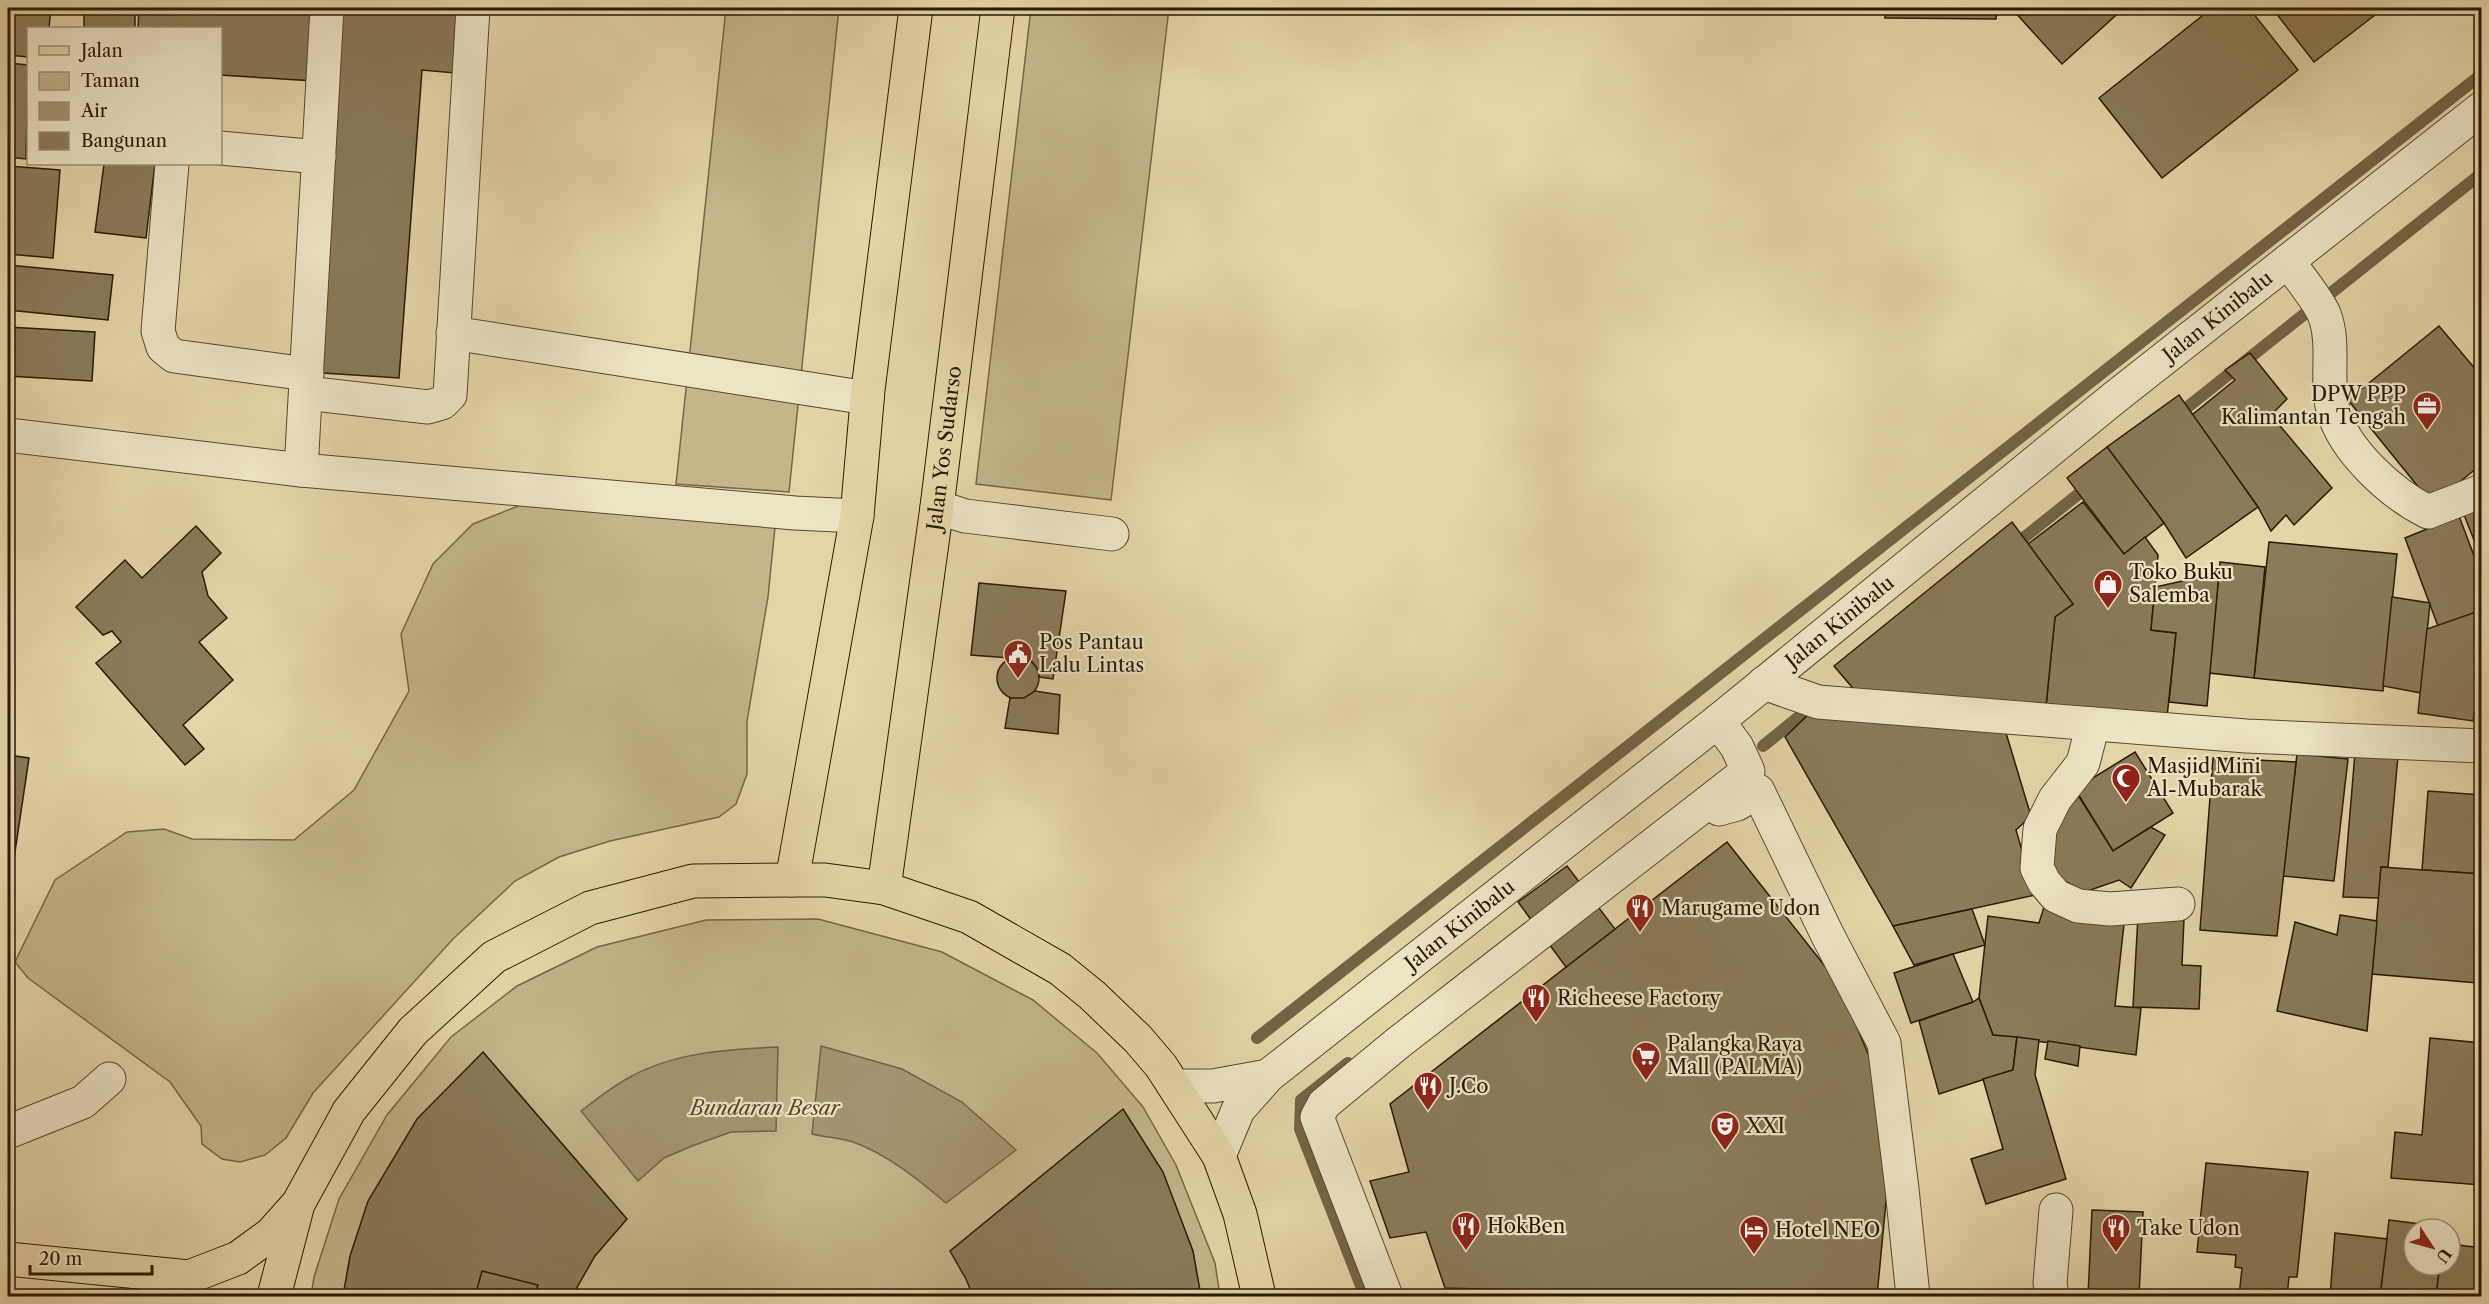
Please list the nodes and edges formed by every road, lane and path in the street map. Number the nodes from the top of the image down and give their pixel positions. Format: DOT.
graph roads {
  1 [pos="327,8"];
  2 [pos="473,8"];
  3 [pos="916,8"];
  4 [pos="998,8"];
  5 [pos="2481,108"];
  6 [pos="222,148"];
  7 [pos="319,157"];
  8 [pos="172,165"];
  9 [pos="2288,261"];
  10 [pos="453,333"];
  11 [pos="306,384"];
  12 [pos="867,398"];
  13 [pos="8,435"];
  14 [pos="301,470"];
  15 [pos="2481,491"];
  16 [pos="937,507"];
  17 [pos="857,516"];
  18 [pos="1112,534"];
  19 [pos="1764,683"];
  20 [pos="1718,721"];
  21 [pos="2093,724"];
  22 [pos="2481,746"];
  23 [pos="1689,816"];
  24 [pos="1661,838"];
  25 [pos="792,880"];
  26 [pos="884,888"];
  27 [pos="2178,904"];
  28 [pos="1592,918"];
  29 [pos="1268,1076"];
  30 [pos="109,1079"];
  31 [pos="1175,1086"];
  32 [pos="8,1132"];
  33 [pos="1219,1156"];
  34 [pos="298,1204"];
  35 [pos="2056,1210"];
  36 [pos="8,1259"];
  37 [pos="274,1296"];
  38 [pos="1259,1296"];
  39 [pos="1386,1296"];
  40 [pos="1912,1296"];
  41 [pos="2052,1296"];
  1 -- 7 [label="street"];
  2 -- 10 [label="street"];
  3 -- 12 [label="main road"];
  4 -- 16 [label="main road, Jalan Yos Sudarso"];
  5 -- 9 [label="street, Jalan Kinibalu"];
  6 -- 7 [label="street"];
  7 -- 11 [label="street"];
  8 -- 11 [label="street"];
  9 -- 15 [label="street"];
  9 -- 19 [label="street, Jalan Kinibalu"];
  10 -- 11 [label="street"];
  10 -- 12 [label="street"];
  11 -- 14 [label="street"];
  12 -- 17 [label="main road"];
  13 -- 14 [label="street"];
  14 -- 17 [label="street"];
  16 -- 18 [label="street"];
  16 -- 26 [label="main road, Jalan Yos Sudarso"];
  17 -- 25 [label="main road"];
  19 -- 20 [label="street, Jalan Kinibalu"];
  19 -- 21 [label="street"];
  20 -- 23 [label="street"];
  20 -- 29 [label="street, Jalan Kinibalu"];
  21 -- 22 [label="street"];
  21 -- 27 [label="street"];
  23 -- 24 [label="street"];
  23 -- 40 [label="street"];
  24 -- 28 [label="street"];
  24 -- 39 [label="street"];
  25 -- 26 [label="main road"];
  25 -- 34 [label="main road"];
  26 -- 31 [label="main road"];
  29 -- 31 [label="street, Jalan Kinibalu"];
  29 -- 33 [label="street"];
  30 -- 32 [label="street"];
  31 -- 33 [label="main road"];
  33 -- 38 [label="main road"];
  34 -- 36 [label="main road"];
  34 -- 37 [label="main road"];
  35 -- 41 [label="street"];
}
